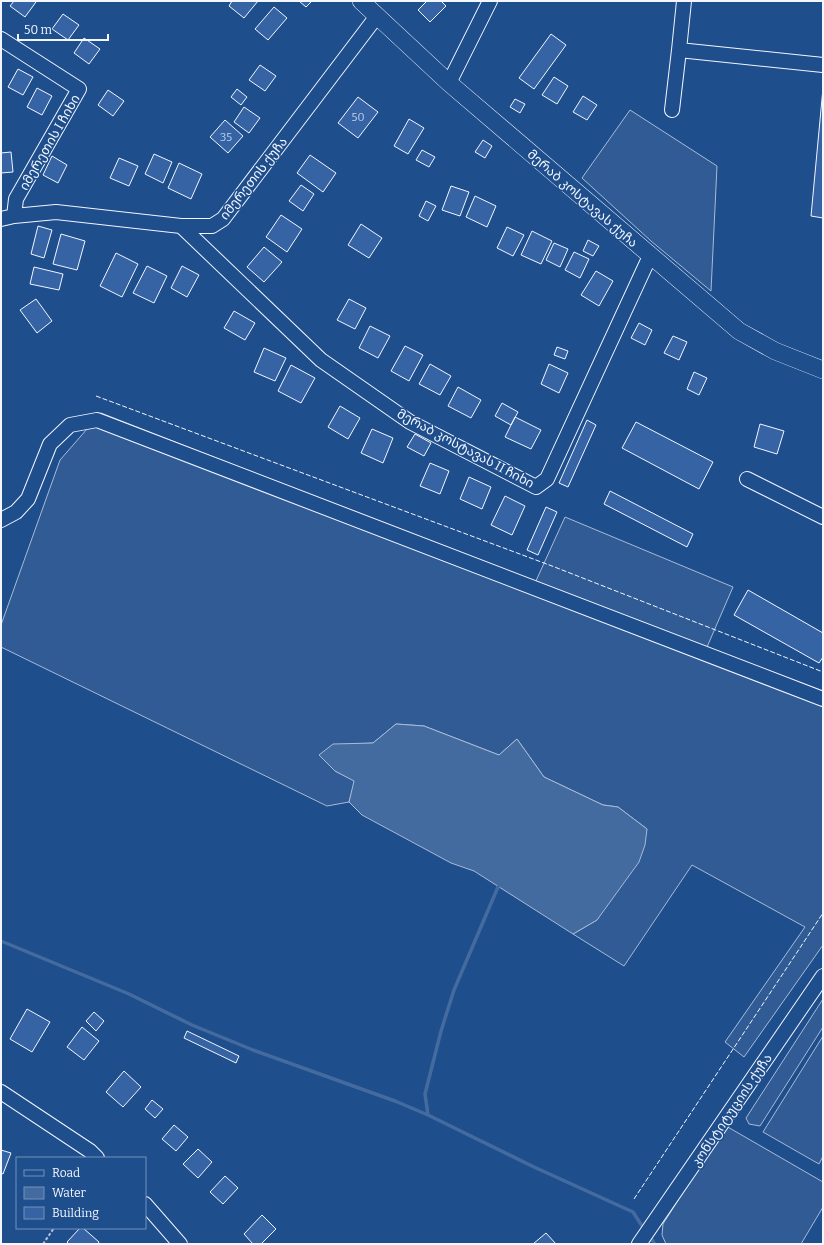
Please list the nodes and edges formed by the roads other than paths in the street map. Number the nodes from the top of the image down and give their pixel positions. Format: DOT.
graph roads {
  1 [pos="360,1"];
  2 [pos="490,1"];
  3 [pos="684,1"];
  4 [pos="377,16"];
  5 [pos="1,39"];
  6 [pos="679,50"];
  7 [pos="823,65"];
  8 [pos="449,83"];
  9 [pos="672,110"];
  10 [pos="8,218"];
  11 [pos="181,226"];
  12 [pos="650,256"];
  13 [pos="823,370"];
  14 [pos="747,479"];
  15 [pos="823,517"];
  16 [pos="1,520"];
  17 [pos="823,699"];
  18 [pos="823,976"];
  19 [pos="1,1092"];
  20 [pos="96,1157"];
  21 [pos="146,1205"];
  22 [pos="180,1244"];
  23 [pos="639,1244"];
  1 -- 4 [label="main road, მერაბ კოსტავას ქუჩა"];
  2 -- 8 [label="street"];
  3 -- 6 [label="street"];
  4 -- 8 [label="main road, მერაბ კოსტავას ქუჩა"];
  4 -- 11 [label="street, იმერეთის ქუჩა"];
  5 -- 10 [label="street, იმერეთის I ჩიხი"];
  6 -- 7 [label="street"];
  6 -- 9 [label="street"];
  8 -- 12 [label="main road, მერაბ კოსტავას ქუჩა"];
  10 -- 11 [label="street, იმერეთის ქუჩა"];
  11 -- 12 [label="street, მერაბ კოსტავას II ჩიხი"];
  12 -- 13 [label="main road, მერაბ კოსტავას ქუჩა"];
  14 -- 15 [label="street"];
  16 -- 17 [label="street"];
  18 -- 23 [label="street, კონსტიტუციის ქუჩა"];
  19 -- 20 [label="street"];
  21 -- 22 [label="street"];
}
